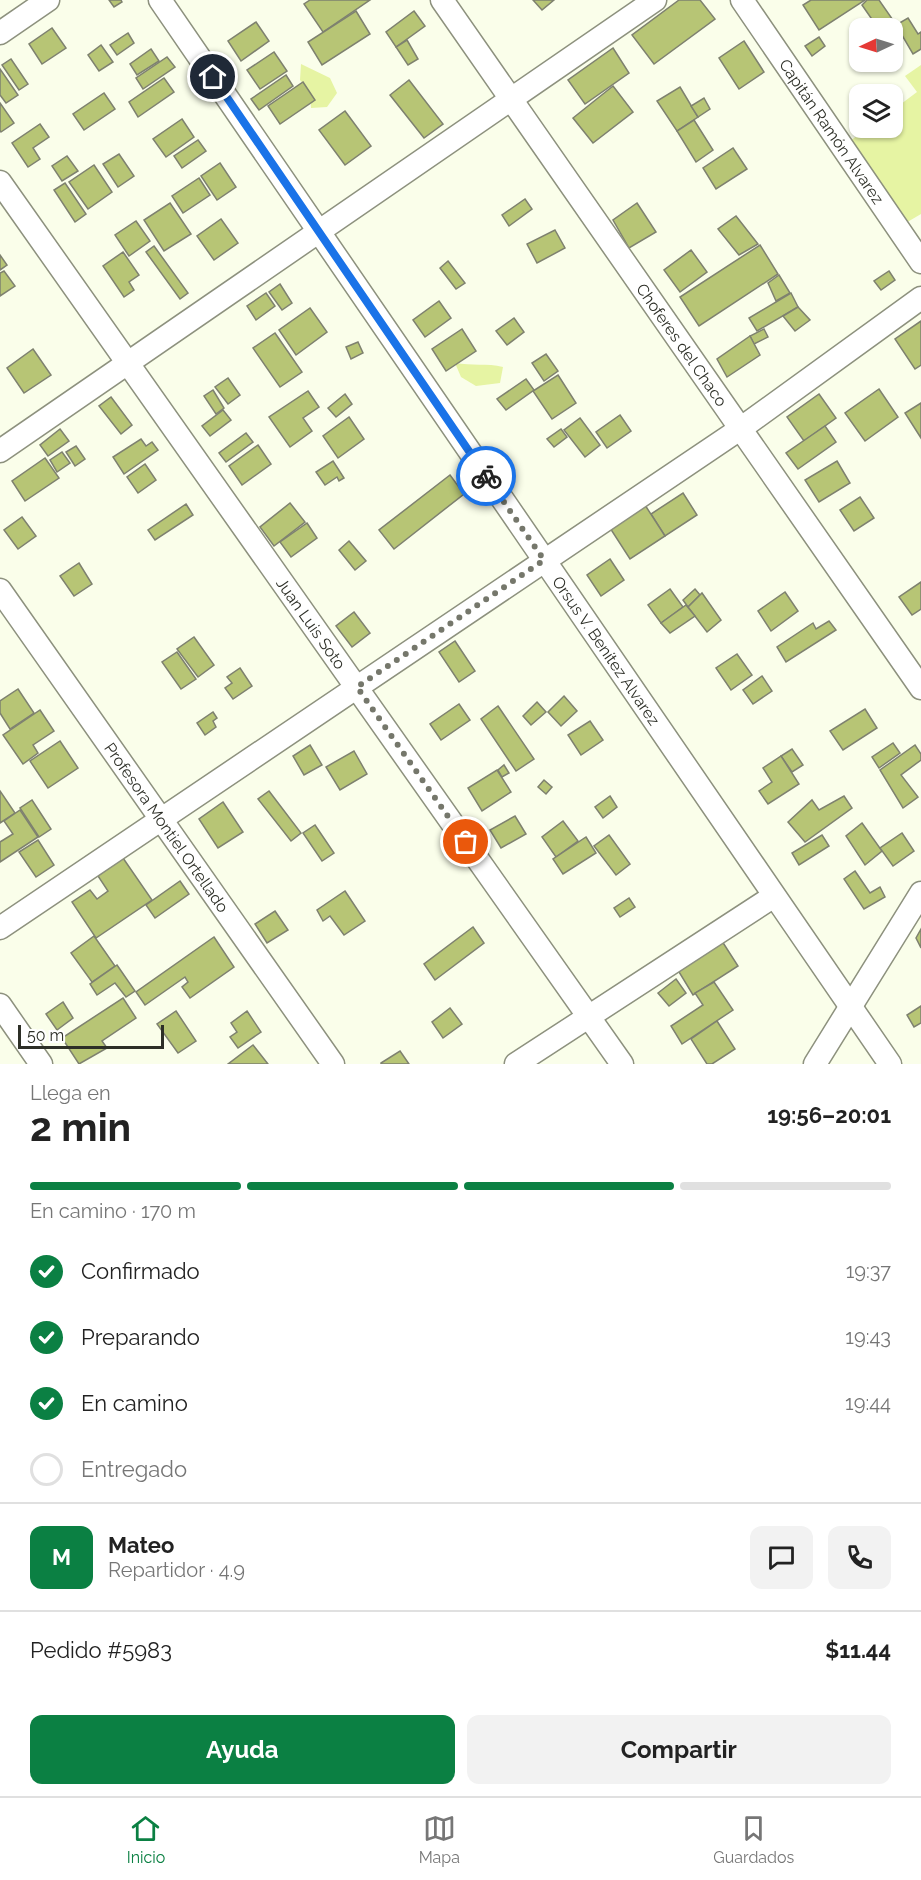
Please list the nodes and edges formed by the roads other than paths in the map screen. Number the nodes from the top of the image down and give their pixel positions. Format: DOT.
graph roads {
  1 [pos="48,0"];
  2 [pos="160,0"];
  3 [pos="442,0"];
  4 [pos="655,0"];
  5 [pos="742,0"];
  6 [pos="0,33"];
  7 [pos="510,98"];
  8 [pos="0,182"];
  9 [pos="318,231"];
  10 [pos="921,262"];
  11 [pos="921,298"];
  12 [pos="128,364"];
  13 [pos="740,429"];
  14 [pos="0,451"];
  15 [pos="544,560"];
  16 [pos="0,590"];
  17 [pos="357,687"];
  18 [pos="921,688"];
  19 [pos="162,820"];
  20 [pos="921,892"];
  21 [pos="774,897"];
  22 [pos="0,928"];
  23 [pos="0,1005"];
  24 [pos="849,1006"];
  25 [pos="588,1016"];
  26 [pos="41,1064"];
  27 [pos="333,1064"];
  28 [pos="516,1064"];
  29 [pos="622,1064"];
  30 [pos="815,1064"];
  31 [pos="890,1064"];
  1 -- 6 [label="street"];
  2 -- 9 [label="street, Orsus V. Benítez Alvarez"];
  3 -- 7 [label="street, Choferes del Chaco"];
  4 -- 7 [label="street"];
  5 -- 10 [label="street, Capitán Ramón Alvarez"];
  7 -- 9 [label="street"];
  7 -- 13 [label="street, Choferes del Chaco"];
  8 -- 12 [label="street, Juan Luis Soto"];
  9 -- 12 [label="street"];
  9 -- 15 [label="street, Orsus V. Benítez Alvarez"];
  11 -- 13 [label="street"];
  12 -- 14 [label="street"];
  12 -- 17 [label="street, Juan Luis Soto"];
  13 -- 15 [label="street"];
  13 -- 18 [label="street, Choferes del Chaco"];
  15 -- 17 [label="street"];
  15 -- 21 [label="street, Orsus V. Benítez Alvarez"];
  16 -- 19 [label="street, Profesora Montiel Ortellado"];
  17 -- 19 [label="street"];
  17 -- 25 [label="street, Juan Luis Soto"];
  19 -- 22 [label="street"];
  19 -- 27 [label="street, Profesora Montiel Ortellado"];
  20 -- 24 [label="street"];
  21 -- 24 [label="street, Orsus V. Benítez Alvarez"];
  21 -- 25 [label="street"];
  23 -- 26 [label="street"];
  24 -- 30 [label="street"];
  24 -- 31 [label="street, Orsus V. Benítez Alvarez"];
  25 -- 28 [label="street"];
  25 -- 29 [label="street, Juan Luis Soto"];
}
